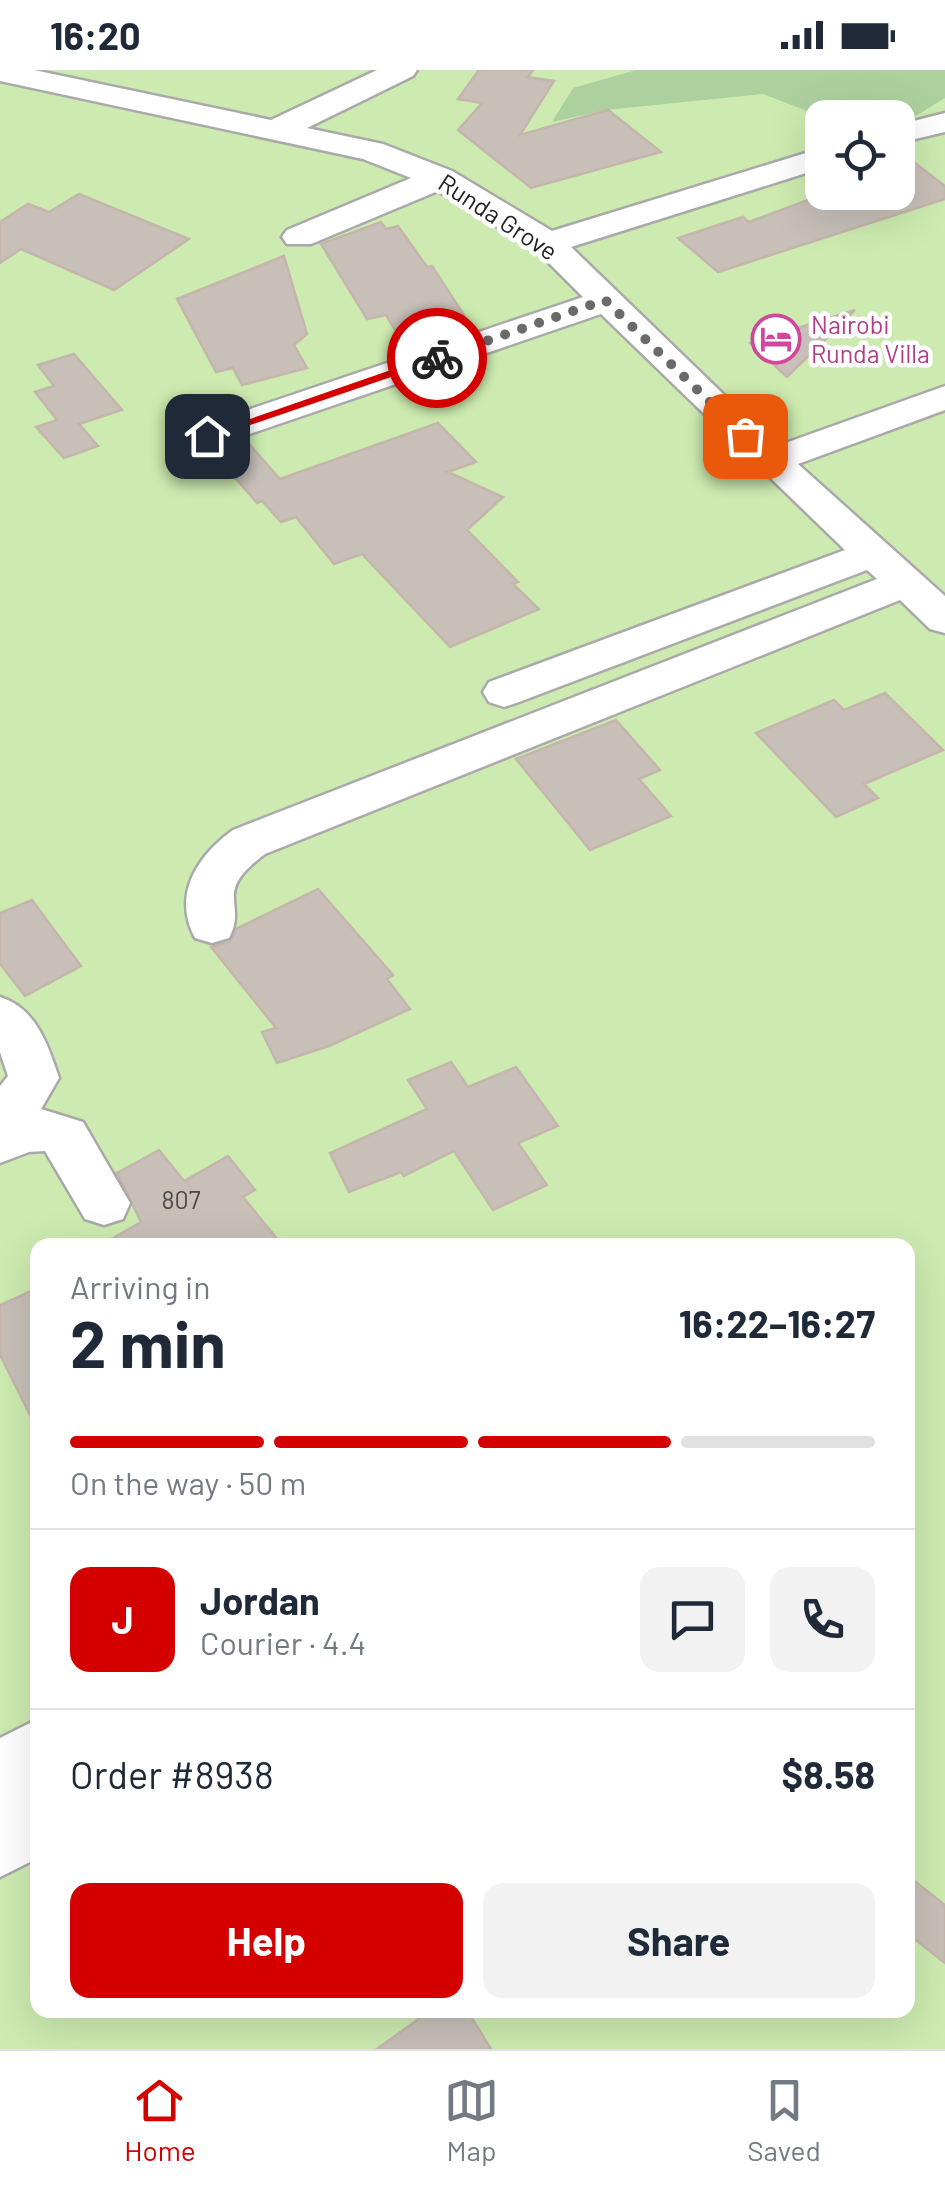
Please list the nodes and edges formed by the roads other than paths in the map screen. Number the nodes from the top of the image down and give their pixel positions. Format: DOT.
graph roads {
  1 [pos="402,70"];
  2 [pos="0,72"];
  3 [pos="945,122"];
  4 [pos="915,130"];
  5 [pos="274,131"];
  6 [pos="805,163"];
  7 [pos="440,178"];
  8 [pos="299,237"];
  9 [pos="548,243"];
  10 [pos="605,300"];
  11 [pos="945,396"];
  12 [pos="207,436"];
  13 [pos="771,461"];
  14 [pos="872,554"];
  15 [pos="905,583"];
  16 [pos="945,619"];
  17 [pos="504,692"];
  18 [pos="212,925"];
  19 [pos="0,1016"];
  20 [pos="0,1113"];
  21 [pos="0,1142"];
  22 [pos="104,1203"];
  23 [pos="30,1756"];
  24 [pos="0,1774"];
  25 [pos="30,1824"];
  26 [pos="0,1844"];
  1 -- 5 [label="street"];
  2 -- 5 [label="street, Runda Grove"];
  3 -- 4 [label="street"];
  5 -- 7 [label="street, Runda Grove"];
  6 -- 9 [label="street"];
  7 -- 8 [label="street"];
  7 -- 9 [label="street, Runda Grove"];
  9 -- 10 [label="street, Runda Grove"];
  10 -- 12 [label="street"];
  10 -- 13 [label="street, Runda Grove"];
  11 -- 13 [label="street"];
  13 -- 14 [label="street, Runda Grove"];
  14 -- 15 [label="street, Runda Grove"];
  14 -- 17 [label="street"];
  15 -- 16 [label="street, Runda Grove"];
  15 -- 18 [label="street"];
  19 -- 20 [label="street"];
  21 -- 22 [label="street"];
  23 -- 24 [label="street"];
  25 -- 26 [label="street"];
}
